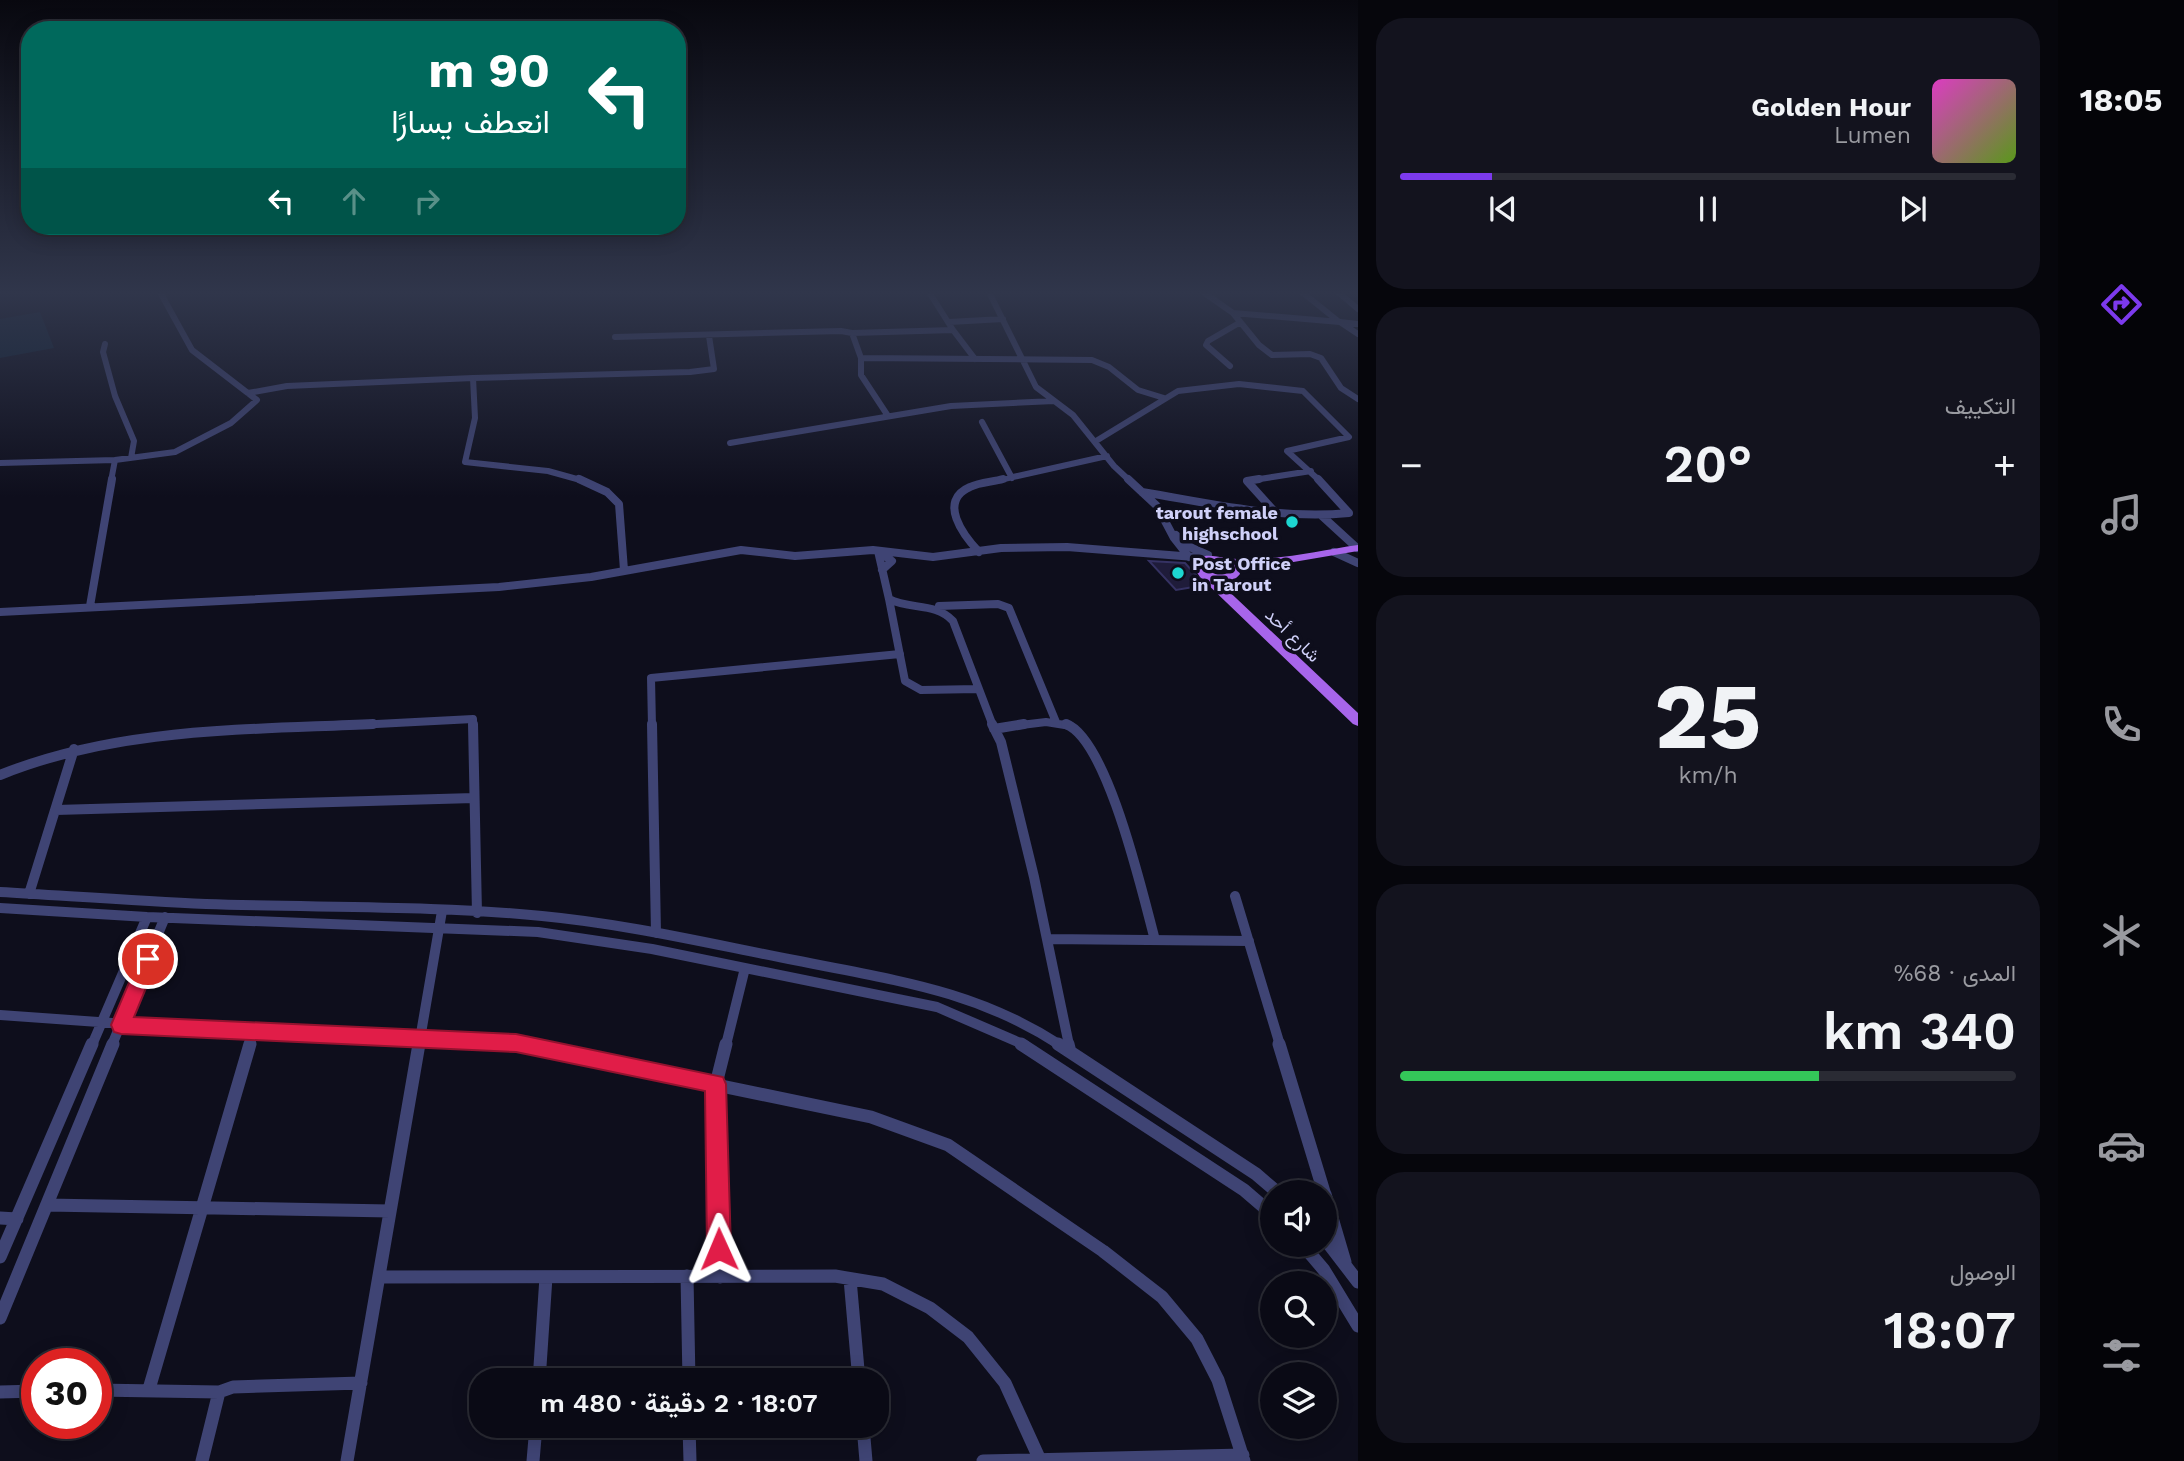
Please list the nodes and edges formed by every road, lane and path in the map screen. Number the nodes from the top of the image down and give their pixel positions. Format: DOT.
graph roads {
  1 [pos="105,360"];
  2 [pos="205,360"];
  3 [pos="713,360"];
  4 [pos="861,360"];
  5 [pos="910,360"];
  6 [pos="947,360"];
  7 [pos="1022,360"];
  8 [pos="1093,360"];
  9 [pos="1223,360"];
  10 [pos="1322,360"];
  11 [pos="1230,366"];
  12 [pos="473,378"];
  13 [pos="248,393"];
  14 [pos="1164,398"];
  15 [pos="1358,399"];
  16 [pos="1054,401"];
  17 [pos="888,416"];
  18 [pos="982,422"];
  19 [pos="1358,435"];
  20 [pos="1349,437"];
  21 [pos="1096,441"];
  22 [pos="730,443"];
  23 [pos="1107,456"];
  24 [pos="131,458"];
  25 [pos="115,460"];
  26 [pos="0,463"];
  27 [pos="1311,471"];
  28 [pos="1012,478"];
  29 [pos="1142,492"];
  30 [pos="1274,511"];
  31 [pos="1322,516"];
  32 [pos="1172,532"];
  33 [pos="1179,545"];
  34 [pos="1358,548"];
  35 [pos="878,551"];
  36 [pos="979,552"];
  37 [pos="1334,552"];
  38 [pos="1170,554"];
  39 [pos="1204,562"];
  40 [pos="1264,563"];
  41 [pos="1358,563"];
  42 [pos="624,570"];
  43 [pos="1230,576"];
  44 [pos="889,599"];
  45 [pos="1237,605"];
  46 [pos="90,606"];
  47 [pos="935,607"];
  48 [pos="0,612"];
  49 [pos="900,654"];
  50 [pos="978,689"];
  51 [pos="1358,722"];
  52 [pos="1055,724"];
  53 [pos="995,729"];
  54 [pos="74,749"];
  55 [pos="0,775"];
  56 [pos="474,798"];
  57 [pos="57,810"];
  58 [pos="0,892"];
  59 [pos="23,894"];
  60 [pos="1235,896"];
  61 [pos="112,899"];
  62 [pos="0,908"];
  63 [pos="20,909"];
  64 [pos="442,911"];
  65 [pos="477,913"];
  66 [pos="133,916"];
  67 [pos="147,917"];
  68 [pos="165,917"];
  69 [pos="439,928"];
  70 [pos="140,933"];
  71 [pos="656,933"];
  72 [pos="1047,939"];
  73 [pos="1155,940"];
  74 [pos="1249,941"];
  75 [pos="148,959"];
  76 [pos="745,968"];
  77 [pos="0,1015"];
  78 [pos="101,1023"];
  79 [pos="121,1025"];
  80 [pos="253,1033"];
  81 [pos="420,1038"];
  82 [pos="1070,1052"];
  83 [pos="716,1084"];
  84 [pos="1263,1180"];
  85 [pos="1320,1180"];
  86 [pos="1260,1204"];
  87 [pos="47,1205"];
  88 [pos="201,1207"];
  89 [pos="390,1211"];
  90 [pos="0,1218"];
  91 [pos="17,1219"];
  92 [pos="1337,1236"];
  93 [pos="1337,1252"];
  94 [pos="0,1257"];
  95 [pos="1313,1257"];
  96 [pos="1345,1262"];
  97 [pos="687,1276"];
  98 [pos="720,1276"];
  99 [pos="379,1277"];
  100 [pos="546,1277"];
  101 [pos="850,1279"];
  102 [pos="1358,1282"];
  103 [pos="0,1318"];
  104 [pos="1358,1326"];
  105 [pos="540,1368"];
  106 [pos="689,1368"];
  107 [pos="858,1368"];
  108 [pos="361,1383"];
  109 [pos="149,1389"];
  110 [pos="112,1390"];
  111 [pos="21,1391"];
  112 [pos="0,1392"];
  113 [pos="219,1392"];
  114 [pos="535,1438"];
  115 [pos="689,1438"];
  116 [pos="864,1438"];
  117 [pos="1243,1458"];
  118 [pos="1040,1460"];
  119 [pos="202,1461"];
  120 [pos="347,1461"];
  121 [pos="533,1461"];
  122 [pos="690,1461"];
  123 [pos="866,1461"];
  124 [pos="983,1461"];
  1 -- 24 [label="street"];
  2 -- 13 [label="street"];
  3 -- 12 [label="street"];
  4 -- 17 [label="street"];
  5 -- 6 [label="street"];
  7 -- 16 [label="street"];
  8 -- 14 [label="street"];
  9 -- 11 [label="street"];
  10 -- 15 [label="street"];
  12 -- 13 [label="street"];
  12 -- 42 [label="street"];
  13 -- 24 [label="street"];
  14 -- 20 [label="street"];
  14 -- 21 [label="street"];
  16 -- 17 [label="street"];
  16 -- 21 [label="street"];
  17 -- 22 [label="street"];
  18 -- 28 [label="street"];
  19 -- 20 [label="street"];
  20 -- 27 [label="street"];
  21 -- 23 [label="street"];
  23 -- 28 [label="street"];
  23 -- 29 [label="street"];
  24 -- 25 [label="street"];
  25 -- 26 [label="street"];
  25 -- 46 [label="street"];
  27 -- 30 [label="street"];
  27 -- 31 [label="street"];
  28 -- 36 [label="street"];
  29 -- 30 [label="street"];
  29 -- 32 [label="street"];
  30 -- 31 [label="street"];
  31 -- 34 [label="street"];
  32 -- 33 [label="street"];
  32 -- 39 [label="street"];
  33 -- 38 [label="street"];
  33 -- 39 [label="street"];
  34 -- 37 [label="main road"];
  35 -- 36 [label="street"];
  35 -- 42 [label="street"];
  35 -- 44 [label="street"];
  36 -- 38 [label="street"];
  37 -- 40 [label="main road"];
  37 -- 41 [label="street"];
  38 -- 39 [label="street"];
  38 -- 39 [label="street"];
  39 -- 40 [label="main road"];
  39 -- 43 [label="main road"];
  39 -- 43 [label="main road"];
  39 -- 45 [label="main road, شارع أحد"];
  40 -- 43 [label="main road"];
  42 -- 46 [label="street"];
  43 -- 45 [label="main road"];
  44 -- 47 [label="street"];
  44 -- 49 [label="street"];
  45 -- 51 [label="main road, شارع أحد"];
  46 -- 48 [label="street"];
  47 -- 50 [label="street"];
  47 -- 52 [label="street"];
  49 -- 50 [label="street"];
  49 -- 71 [label="street"];
  50 -- 53 [label="street"];
  52 -- 53 [label="street"];
  52 -- 73 [label="street"];
  53 -- 72 [label="street"];
  54 -- 55 [label="street"];
  54 -- 56 [label="street"];
  54 -- 57 [label="street"];
  56 -- 57 [label="street"];
  56 -- 65 [label="street"];
  57 -- 59 [label="street"];
  58 -- 59 [label="street"];
  59 -- 61 [label="street"];
  59 -- 63 [label="street"];
  60 -- 74 [label="street"];
  61 -- 64 [label="street"];
  61 -- 66 [label="street"];
  62 -- 63 [label="street"];
  63 -- 66 [label="street"];
  64 -- 65 [label="street"];
  64 -- 69 [label="street"];
  65 -- 71 [label="street"];
  66 -- 67 [label="street"];
  67 -- 68 [label="street"];
  67 -- 70 [label="street"];
  68 -- 69 [label="street"];
  68 -- 75 [label="street"];
  69 -- 76 [label="street"];
  69 -- 81 [label="street"];
  70 -- 75 [label="street"];
  70 -- 78 [label="street"];
  71 -- 82 [label="street"];
  72 -- 73 [label="street"];
  72 -- 82 [label="street"];
  73 -- 74 [label="street"];
  74 -- 85 [label="street"];
  75 -- 79 [label="street"];
  76 -- 83 [label="street"];
  76 -- 86 [label="street"];
  77 -- 78 [label="street"];
  78 -- 79 [label="street"];
  78 -- 91 [label="street"];
  79 -- 80 [label="street"];
  79 -- 87 [label="street"];
  80 -- 81 [label="street"];
  80 -- 88 [label="street"];
  81 -- 83 [label="street"];
  81 -- 89 [label="street"];
  82 -- 84 [label="street"];
  83 -- 98 [label="street"];
  83 -- 117 [label="street"];
  87 -- 88 [label="street"];
  87 -- 103 [label="street"];
  88 -- 89 [label="street"];
  88 -- 109 [label="street"];
  89 -- 99 [label="street"];
  90 -- 91 [label="street"];
  91 -- 94 [label="street"];
  92 -- 96 [label="street"];
  93 -- 96 [label="street"];
  95 -- 104 [label="street"];
  96 -- 102 [label="street"];
  97 -- 98 [label="street"];
  97 -- 100 [label="street"];
  97 -- 106 [label="street"];
  98 -- 101 [label="street"];
  99 -- 100 [label="street"];
  99 -- 108 [label="street"];
  100 -- 105 [label="street"];
  101 -- 107 [label="street"];
  101 -- 118 [label="street"];
  108 -- 113 [label="street"];
  108 -- 120 [label="street"];
  109 -- 110 [label="street"];
  109 -- 113 [label="street"];
  111 -- 112 [label="street"];
  113 -- 119 [label="street"];
  114 -- 121 [label="street"];
  115 -- 122 [label="street"];
  116 -- 123 [label="street"];
  117 -- 118 [label="street"];
  118 -- 124 [label="street"];
}
